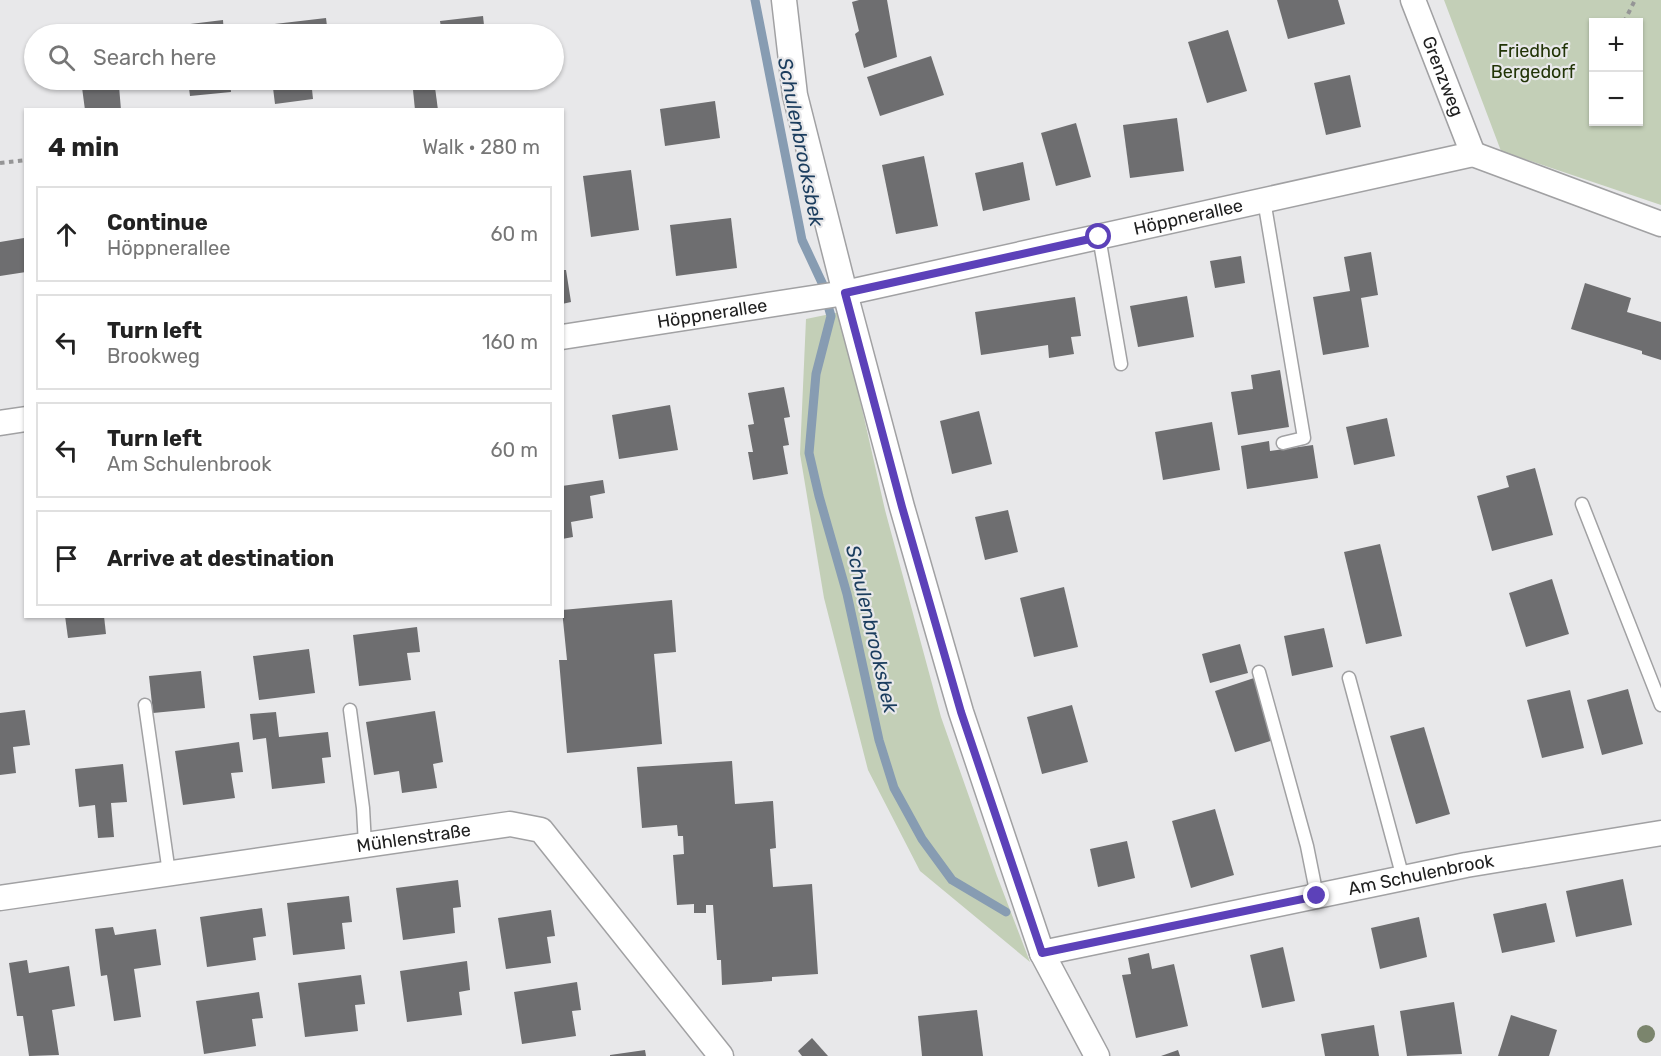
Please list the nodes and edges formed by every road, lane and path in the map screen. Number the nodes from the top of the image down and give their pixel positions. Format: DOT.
graph roads {
  1 [pos="784,0"];
  2 [pos="1413,0"];
  3 [pos="1635,0"];
  4 [pos="1626,18"];
  5 [pos="1473,154"];
  6 [pos="24,160"];
  7 [pos="0,163"];
  8 [pos="1264,200"];
  9 [pos="1661,224"];
  10 [pos="1099,237"];
  11 [pos="845,293"];
  12 [pos="564,337"];
  13 [pos="1121,364"];
  14 [pos="24,419"];
  15 [pos="0,423"];
  16 [pos="1283,443"];
  17 [pos="1582,504"];
  18 [pos="1259,672"];
  19 [pos="1349,678"];
  20 [pos="146,705"];
  21 [pos="1661,705"];
  22 [pos="350,710"];
  23 [pos="1661,833"];
  24 [pos="365,845"];
  25 [pos="169,873"];
  26 [pos="1403,878"];
  27 [pos="1317,896"];
  28 [pos="0,898"];
  29 [pos="1042,953"];
  30 [pos="721,1056"];
  31 [pos="1097,1056"];
  1 -- 11 [label="street"];
  2 -- 5 [label="street, Grenzweg"];
  3 -- 4 [label="path"];
  5 -- 8 [label="street, Höppnerallee"];
  5 -- 9 [label="street"];
  6 -- 7 [label="path"];
  8 -- 10 [label="street, Höppnerallee"];
  8 -- 16 [label="lane"];
  10 -- 11 [label="street, Höppnerallee"];
  10 -- 13 [label="lane"];
  11 -- 12 [label="street, Höppnerallee"];
  11 -- 29 [label="street"];
  14 -- 15 [label="street"];
  17 -- 21 [label="lane"];
  18 -- 27 [label="lane"];
  19 -- 26 [label="lane"];
  20 -- 25 [label="lane"];
  22 -- 24 [label="lane"];
  23 -- 26 [label="street, Am Schulenbrook"];
  24 -- 25 [label="street, Mühlenstraße"];
  24 -- 30 [label="street, Mühlenstraße"];
  25 -- 28 [label="street, Mühlenstraße"];
  26 -- 27 [label="street, Am Schulenbrook"];
  27 -- 29 [label="street, Am Schulenbrook"];
  29 -- 31 [label="street"];
}
